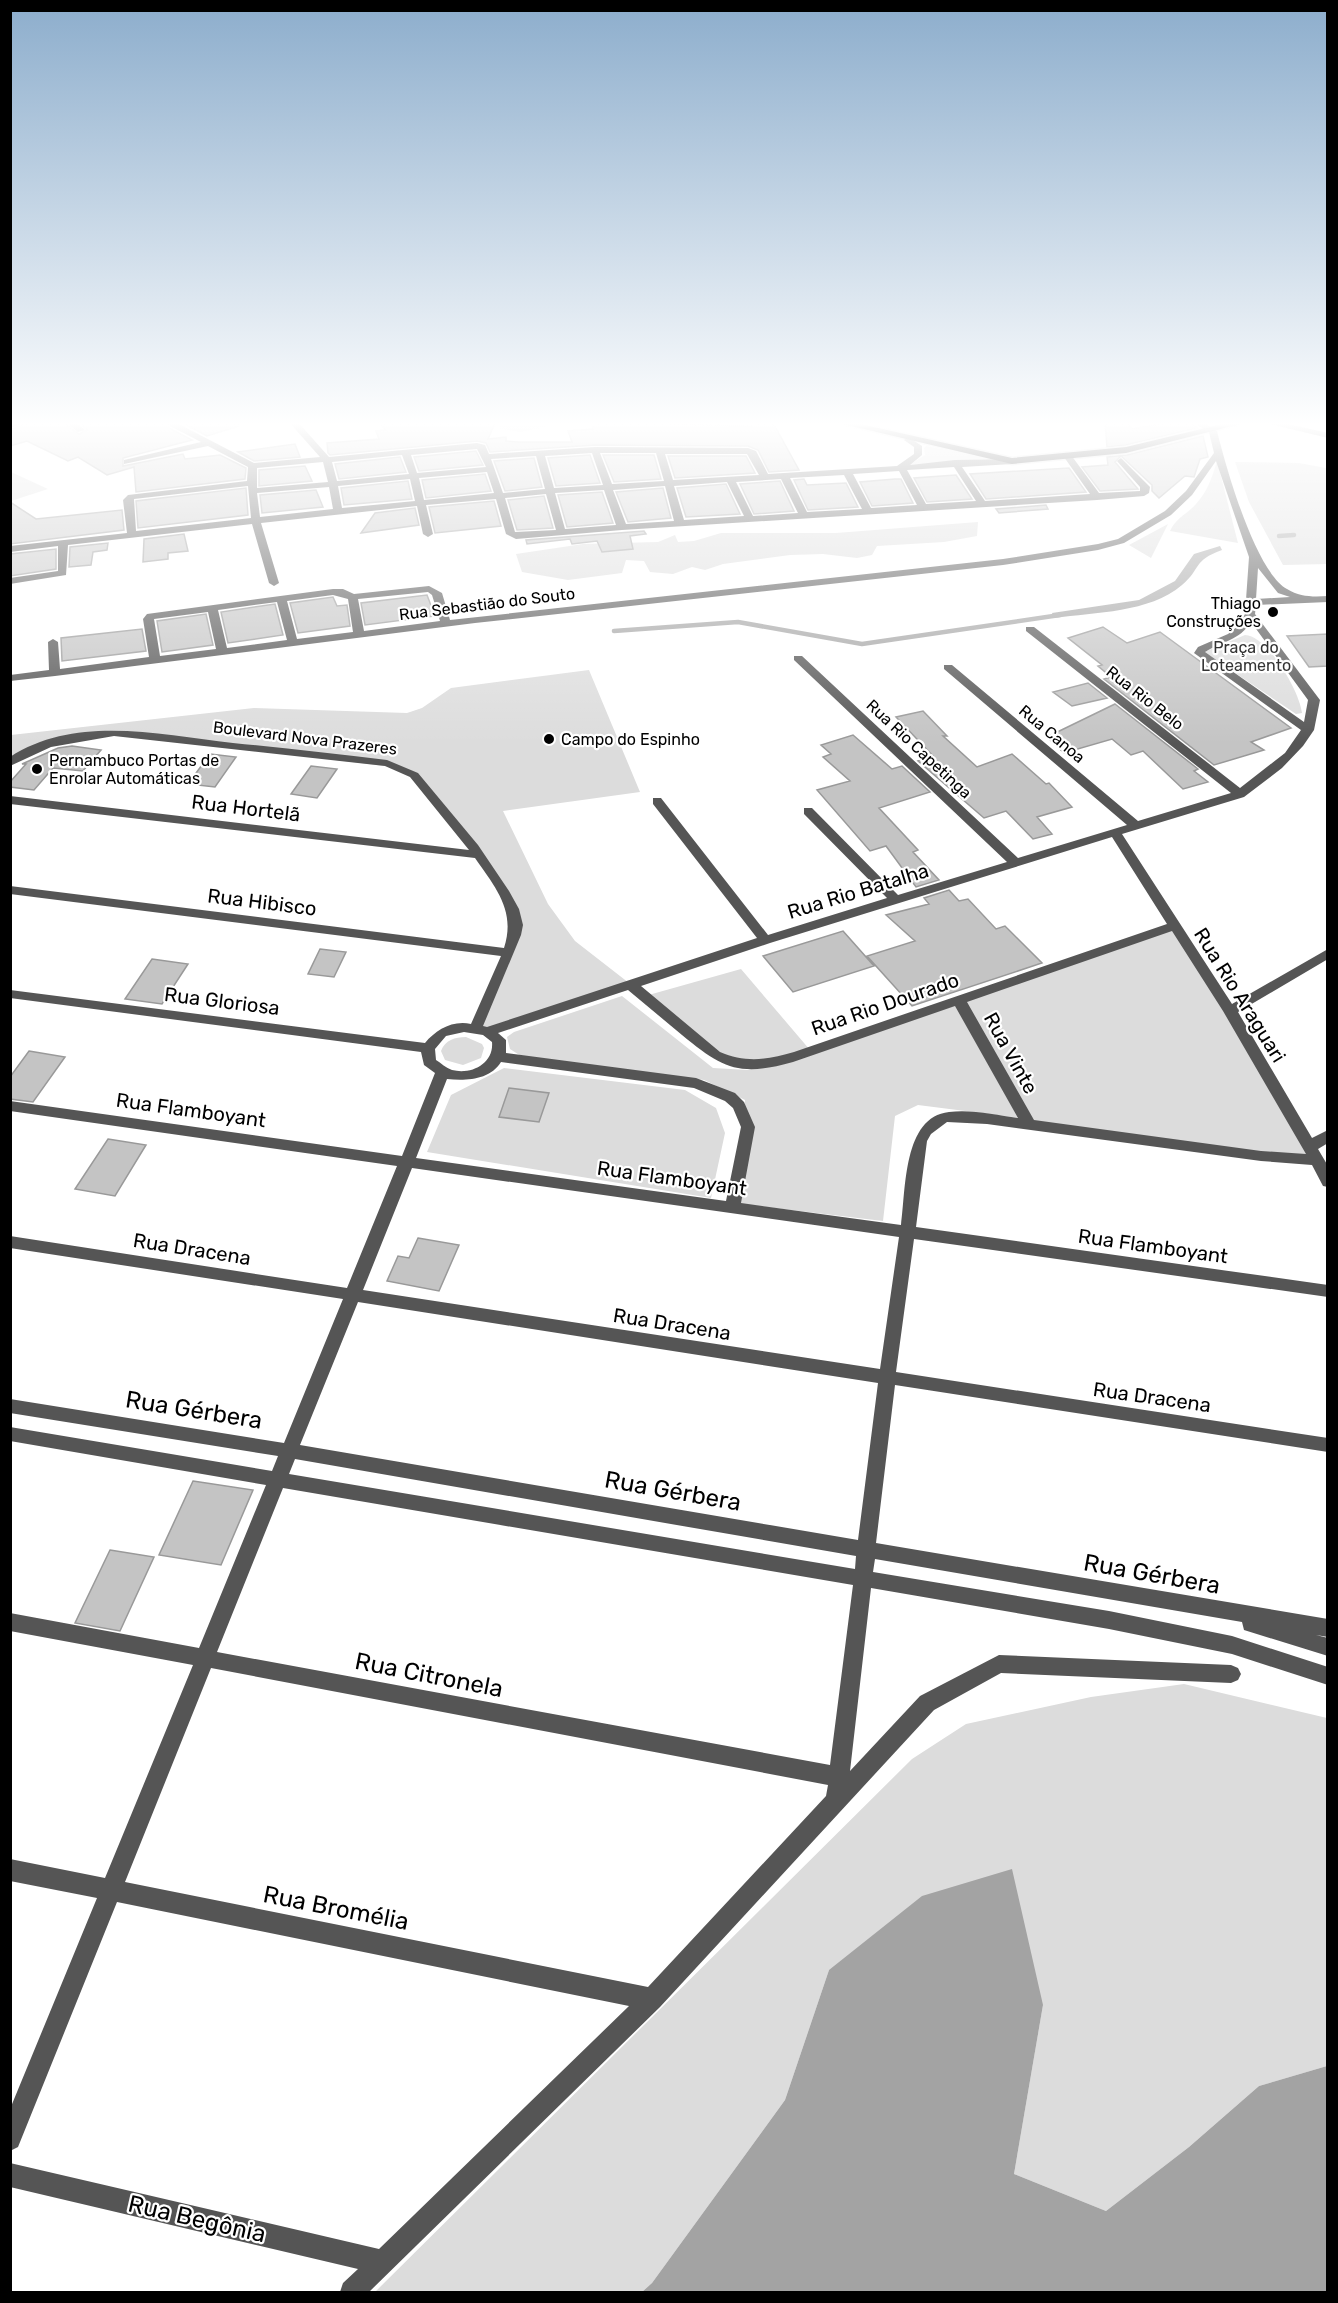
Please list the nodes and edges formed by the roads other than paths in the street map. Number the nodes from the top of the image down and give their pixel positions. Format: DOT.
graph roads {
  1 [pos="131,528"];
  2 [pos="186,528"];
  3 [pos="257,528"];
  4 [pos="427,528"];
  5 [pos="510,528"];
  6 [pos="592,528"];
  7 [pos="1142,528"];
  8 [pos="1243,528"];
  9 [pos="561,531"];
  10 [pos="428,534"];
  11 [pos="132,535"];
  12 [pos="63,543"];
  13 [pos="10,549"];
  14 [pos="1254,557"];
  15 [pos="10,581"];
  16 [pos="273,583"];
  17 [pos="353,597"];
  18 [pos="281,598"];
  19 [pos="1324,599"];
  20 [pos="1307,600"];
  21 [pos="212,607"];
  22 [pos="1250,608"];
  23 [pos="1328,609"];
  24 [pos="446,624"];
  25 [pos="1030,629"];
  26 [pos="359,634"];
  27 [pos="53,642"];
  28 [pos="293,642"];
  29 [pos="222,651"];
  30 [pos="798,658"];
  31 [pos="154,660"];
  32 [pos="948,667"];
  33 [pos="55,673"];
  34 [pos="10,678"];
  35 [pos="1308,730"];
  36 [pos="10,763"];
  37 [pos="1240,794"];
  38 [pos="10,800"];
  39 [pos="657,801"];
  40 [pos="808,812"];
  41 [pos="1135,825"];
  42 [pos="1115,832"];
  43 [pos="478,855"];
  44 [pos="1017,864"];
  45 [pos="10,890"];
  46 [pos="896,900"];
  47 [pos="1173,926"];
  48 [pos="765,940"];
  49 [pos="508,952"];
  50 [pos="1327,954"];
  51 [pos="629,983"];
  52 [pos="10,994"];
  53 [pos="959,1000"];
  54 [pos="1230,1011"];
  55 [pos="482,1029"];
  56 [pos="428,1048"];
  57 [pos="499,1057"];
  58 [pos="443,1072"];
  59 [pos="10,1106"];
  60 [pos="1029,1125"];
  61 [pos="1328,1135"];
  62 [pos="1313,1154"];
  63 [pos="406,1162"];
  64 [pos="1328,1182"];
  65 [pos="732,1208"];
  66 [pos="908,1232"];
  67 [pos="10,1242"];
  68 [pos="1328,1291"];
  69 [pos="352,1296"];
  70 [pos="888,1379"];
  71 [pos="10,1406"];
  72 [pos="10,1434"];
  73 [pos="1328,1445"];
  74 [pos="290,1451"];
  75 [pos="279,1477"];
  76 [pos="868,1550"];
  77 [pos="864,1578"];
  78 [pos="1191,1607"];
  79 [pos="10,1622"];
  80 [pos="1328,1628"];
  81 [pos="1328,1647"];
  82 [pos="205,1659"];
  83 [pos="1231,1674"];
  84 [pos="1328,1676"];
  85 [pos="839,1777"];
  86 [pos="836,1802"];
  87 [pos="10,1870"];
  88 [pos="111,1891"];
  89 [pos="652,1999"];
  90 [pos="10,2139"];
  91 [pos="10,2175"];
  92 [pos="383,2262"];
  93 [pos="352,2292"];
  1 -- 11 [label="street"];
  2 -- 11 [label="street"];
  3 -- 16 [label="street"];
  4 -- 10 [label="street"];
  5 -- 9 [label="street"];
  6 -- 9 [label="street"];
  7 -- 24 [label="street, Rua Sebastião do Souto"];
  8 -- 14 [label="street"];
  11 -- 12 [label="street"];
  12 -- 13 [label="street"];
  12 -- 15 [label="street"];
  14 -- 20 [label="street"];
  14 -- 22 [label="street"];
  17 -- 18 [label="street, Rua Sebastião do Souto"];
  17 -- 24 [label="street, Rua Sebastião do Souto"];
  17 -- 26 [label="street"];
  18 -- 21 [label="street, Rua Sebastião do Souto"];
  18 -- 28 [label="street"];
  19 -- 20 [label="street"];
  19 -- 23 [label="street"];
  20 -- 22 [label="street"];
  21 -- 29 [label="street"];
  21 -- 31 [label="street, Rua Sebastião do Souto"];
  22 -- 35 [label="street"];
  22 -- 35 [label="street"];
  24 -- 26 [label="street, Rua Sebastião do Souto"];
  25 -- 37 [label="street, Rua Rio Belo"];
  26 -- 28 [label="street, Rua Sebastião do Souto"];
  27 -- 33 [label="street"];
  28 -- 29 [label="street, Rua Sebastião do Souto"];
  29 -- 31 [label="street, Rua Sebastião do Souto"];
  30 -- 44 [label="street, Rua Rio Capetinga"];
  31 -- 33 [label="street, Rua Sebastião do Souto"];
  32 -- 41 [label="street, Rua Canoa"];
  33 -- 34 [label="street, Rua Sebastião do Souto"];
  35 -- 37 [label="street"];
  36 -- 43 [label="street, Boulevard Nova Prazeres"];
  37 -- 41 [label="street, Rua Rio Batalha"];
  38 -- 43 [label="street, Rua Hortelã"];
  39 -- 48 [label="street"];
  40 -- 46 [label="street"];
  41 -- 42 [label="street, Rua Rio Batalha"];
  42 -- 44 [label="street, Rua Rio Batalha"];
  42 -- 47 [label="street, Rua Rio Araguari"];
  43 -- 49 [label="street, Boulevard Nova Prazeres"];
  44 -- 46 [label="street, Rua Rio Batalha"];
  45 -- 49 [label="street, Rua Hibisco"];
  46 -- 48 [label="street, Rua Rio Batalha"];
  47 -- 53 [label="street, Rua Rio Dourado"];
  47 -- 54 [label="street, Rua Rio Araguari"];
  48 -- 51 [label="street, Rua Rio Batalha"];
  49 -- 55 [label="street, Boulevard Nova Prazeres"];
  50 -- 54 [label="street"];
  51 -- 53 [label="street, Rua Rio Dourado"];
  51 -- 55 [label="street, Rua Rio Batalha"];
  52 -- 56 [label="street, Rua Gloriosa"];
  53 -- 60 [label="street, Rua Vinte"];
  54 -- 62 [label="street, Rua Rio Araguari"];
  55 -- 56 [label="street"];
  55 -- 57 [label="street"];
  56 -- 58 [label="street"];
  57 -- 58 [label="street"];
  57 -- 65 [label="street"];
  58 -- 63 [label="street"];
  59 -- 63 [label="street, Rua Flamboyant"];
  60 -- 62 [label="street"];
  60 -- 66 [label="street"];
  61 -- 62 [label="street"];
  62 -- 64 [label="street, Rua Rio Araguari"];
  63 -- 65 [label="street, Rua Flamboyant"];
  63 -- 69 [label="street"];
  65 -- 66 [label="street, Rua Flamboyant"];
  66 -- 68 [label="street, Rua Flamboyant"];
  66 -- 70 [label="street"];
  67 -- 69 [label="street, Rua Dracena"];
  69 -- 70 [label="street, Rua Dracena"];
  69 -- 74 [label="street"];
  70 -- 73 [label="street, Rua Dracena"];
  70 -- 76 [label="street"];
  71 -- 74 [label="street, Rua Gérbera"];
  72 -- 75 [label="street"];
  74 -- 75 [label="street"];
  74 -- 76 [label="street, Rua Gérbera"];
  75 -- 77 [label="street"];
  75 -- 82 [label="street"];
  76 -- 77 [label="street"];
  76 -- 78 [label="street, Rua Gérbera"];
  77 -- 84 [label="street"];
  77 -- 85 [label="street"];
  78 -- 80 [label="street, Rua Gérbera"];
  78 -- 81 [label="street"];
  79 -- 82 [label="street, Rua Citronela"];
  82 -- 85 [label="street, Rua Citronela"];
  82 -- 88 [label="street"];
  83 -- 86 [label="street"];
  85 -- 86 [label="street"];
  86 -- 89 [label="street"];
  87 -- 88 [label="street, Rua Bromélia"];
  88 -- 89 [label="street, Rua Bromélia"];
  88 -- 90 [label="street"];
  89 -- 92 [label="street"];
  91 -- 92 [label="street, Rua Begônia"];
  92 -- 93 [label="street"];
}
